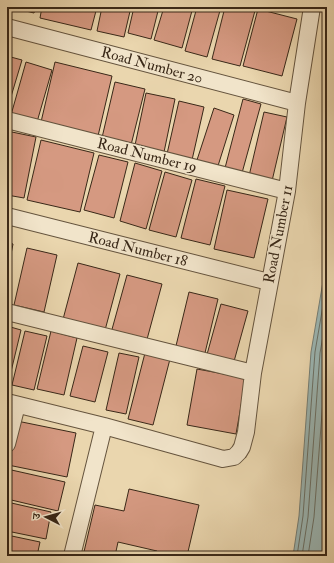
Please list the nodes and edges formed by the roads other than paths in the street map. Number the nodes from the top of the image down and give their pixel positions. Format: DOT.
graph roads {
  1 [pos="312,7"];
  2 [pos="7,27"];
  3 [pos="297,103"];
  4 [pos="7,120"];
  5 [pos="287,190"];
  6 [pos="7,216"];
  7 [pos="269,282"];
  8 [pos="7,312"];
  9 [pos="253,373"];
  10 [pos="12,403"];
  11 [pos="104,426"];
  12 [pos="7,444"];
  13 [pos="72,556"];
  1 -- 3 [label="street, Road Number 11"];
  2 -- 3 [label="street, Road Number 20"];
  3 -- 5 [label="street, Road Number 11"];
  4 -- 5 [label="street, Road Number 19"];
  5 -- 7 [label="street, Road Number 11"];
  6 -- 7 [label="street, Road Number 18"];
  7 -- 9 [label="street, Road Number 11"];
  8 -- 9 [label="street"];
  9 -- 11 [label="street, Road Number 11"];
  10 -- 11 [label="street"];
  10 -- 12 [label="street"];
  11 -- 13 [label="street"];
}
